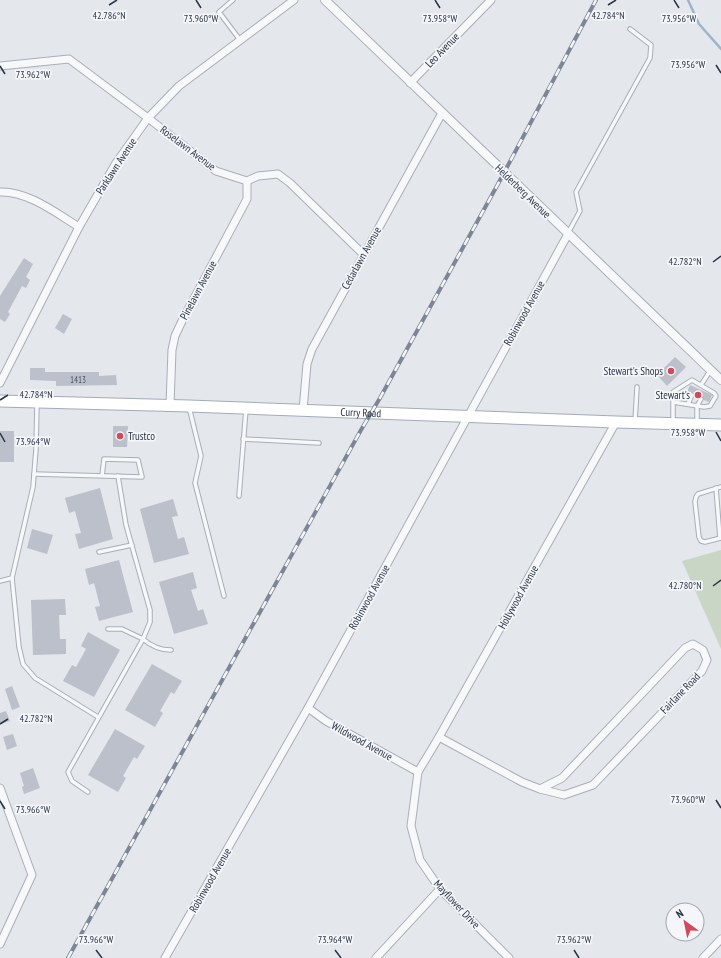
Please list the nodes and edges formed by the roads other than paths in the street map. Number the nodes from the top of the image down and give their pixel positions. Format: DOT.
graph roads {
  1 [pos="233,0"];
  2 [pos="294,0"];
  3 [pos="325,0"];
  4 [pos="491,0"];
  5 [pos="630,29"];
  6 [pos="240,40"];
  7 [pos="0,66"];
  8 [pos="410,83"];
  9 [pos="442,113"];
  10 [pos="148,118"];
  11 [pos="247,180"];
  12 [pos="0,192"];
  13 [pos="79,227"];
  14 [pos="568,234"];
  15 [pos="363,254"];
  16 [pos="711,370"];
  17 [pos="721,380"];
  18 [pos="0,383"];
  19 [pos="698,385"];
  20 [pos="637,387"];
  21 [pos="692,395"];
  22 [pos="701,399"];
  23 [pos="0,401"];
  24 [pos="37,402"];
  25 [pos="673,402"];
  26 [pos="688,404"];
  27 [pos="170,405"];
  28 [pos="189,406"];
  29 [pos="697,406"];
  30 [pos="246,408"];
  31 [pos="303,410"];
  32 [pos="467,416"];
  33 [pos="721,416"];
  34 [pos="616,422"];
  35 [pos="635,423"];
  36 [pos="672,424"];
  37 [pos="700,424"];
  38 [pos="721,425"];
  39 [pos="244,439"];
  40 [pos="319,444"];
  41 [pos="34,474"];
  42 [pos="102,476"];
  43 [pos="118,476"];
  44 [pos="721,487"];
  45 [pos="716,488"];
  46 [pos="239,496"];
  47 [pos="720,538"];
  48 [pos="132,545"];
  49 [pos="99,552"];
  50 [pos="12,578"];
  51 [pos="0,581"];
  52 [pos="224,596"];
  53 [pos="108,629"];
  54 [pos="142,639"];
  55 [pos="171,650"];
  56 [pos="308,708"];
  57 [pos="98,717"];
  58 [pos="439,737"];
  59 [pos="418,772"];
  60 [pos="0,788"];
  61 [pos="540,789"];
  62 [pos="88,792"];
  63 [pos="440,889"];
  64 [pos="721,939"];
  65 [pos="0,944"];
  66 [pos="165,958"];
  67 [pos="376,958"];
  68 [pos="509,958"];
  69 [pos="703,958"];
  1 -- 6 [label="lane"];
  2 -- 6 [label="street, Parklawn Avenue"];
  3 -- 8 [label="street, Helderberg Avenue"];
  4 -- 8 [label="street, Leo Avenue"];
  5 -- 14 [label="lane"];
  6 -- 10 [label="street, Parklawn Avenue"];
  7 -- 10 [label="street, Roselawn Avenue"];
  8 -- 9 [label="street, Helderberg Avenue"];
  9 -- 14 [label="street, Helderberg Avenue"];
  9 -- 15 [label="street, Cedarlawn Avenue"];
  10 -- 11 [label="street, Roselawn Avenue"];
  10 -- 13 [label="street, Parklawn Avenue"];
  11 -- 15 [label="street"];
  11 -- 27 [label="street, Pinelawn Avenue"];
  12 -- 13 [label="street"];
  13 -- 18 [label="street, Parklawn Avenue"];
  14 -- 16 [label="street, Helderberg Avenue"];
  14 -- 32 [label="street, Robinwood Avenue"];
  15 -- 31 [label="street, Cedarlawn Avenue"];
  16 -- 17 [label="street, Helderberg Avenue"];
  16 -- 19 [label="lane"];
  19 -- 25 [label="lane"];
  19 -- 29 [label="lane"];
  20 -- 35 [label="lane"];
  21 -- 26 [label="lane"];
  22 -- 29 [label="lane"];
  23 -- 24 [label="main road, Curry Road"];
  24 -- 27 [label="main road, Curry Road"];
  24 -- 41 [label="lane"];
  25 -- 26 [label="lane"];
  25 -- 36 [label="lane"];
  26 -- 29 [label="lane"];
  27 -- 28 [label="main road, Curry Road"];
  28 -- 30 [label="main road, Curry Road"];
  28 -- 52 [label="lane"];
  29 -- 37 [label="lane"];
  30 -- 31 [label="main road, Curry Road"];
  30 -- 39 [label="lane"];
  31 -- 32 [label="main road, Curry Road"];
  32 -- 34 [label="main road, Curry Road"];
  32 -- 56 [label="street, Robinwood Avenue"];
  33 -- 37 [label="main road"];
  34 -- 35 [label="main road, Curry Road"];
  34 -- 58 [label="street, Hollywood Avenue"];
  35 -- 36 [label="main road, Curry Road"];
  36 -- 37 [label="main road, Curry Road"];
  37 -- 38 [label="main road, Curry Road"];
  39 -- 40 [label="lane"];
  39 -- 46 [label="lane"];
  41 -- 42 [label="lane"];
  41 -- 50 [label="lane"];
  42 -- 43 [label="lane"];
  42 -- 43 [label="lane"];
  43 -- 48 [label="lane"];
  44 -- 45 [label="lane"];
  45 -- 47 [label="lane"];
  45 -- 47 [label="lane"];
  48 -- 49 [label="lane"];
  48 -- 54 [label="lane"];
  50 -- 51 [label="lane"];
  50 -- 57 [label="lane"];
  53 -- 54 [label="lane"];
  54 -- 55 [label="lane"];
  54 -- 57 [label="lane"];
  56 -- 59 [label="street, Wildwood Avenue"];
  56 -- 66 [label="street, Robinwood Avenue"];
  57 -- 62 [label="lane"];
  58 -- 59 [label="street, Hollywood Avenue"];
  58 -- 61 [label="street, Fairlane Road"];
  59 -- 63 [label="street, Mayflower Drive"];
  60 -- 65 [label="street"];
  61 -- 61 [label="street, Fairlane Road"];
  63 -- 67 [label="street"];
  63 -- 68 [label="street, Mayflower Drive"];
  64 -- 69 [label="street"];
}
